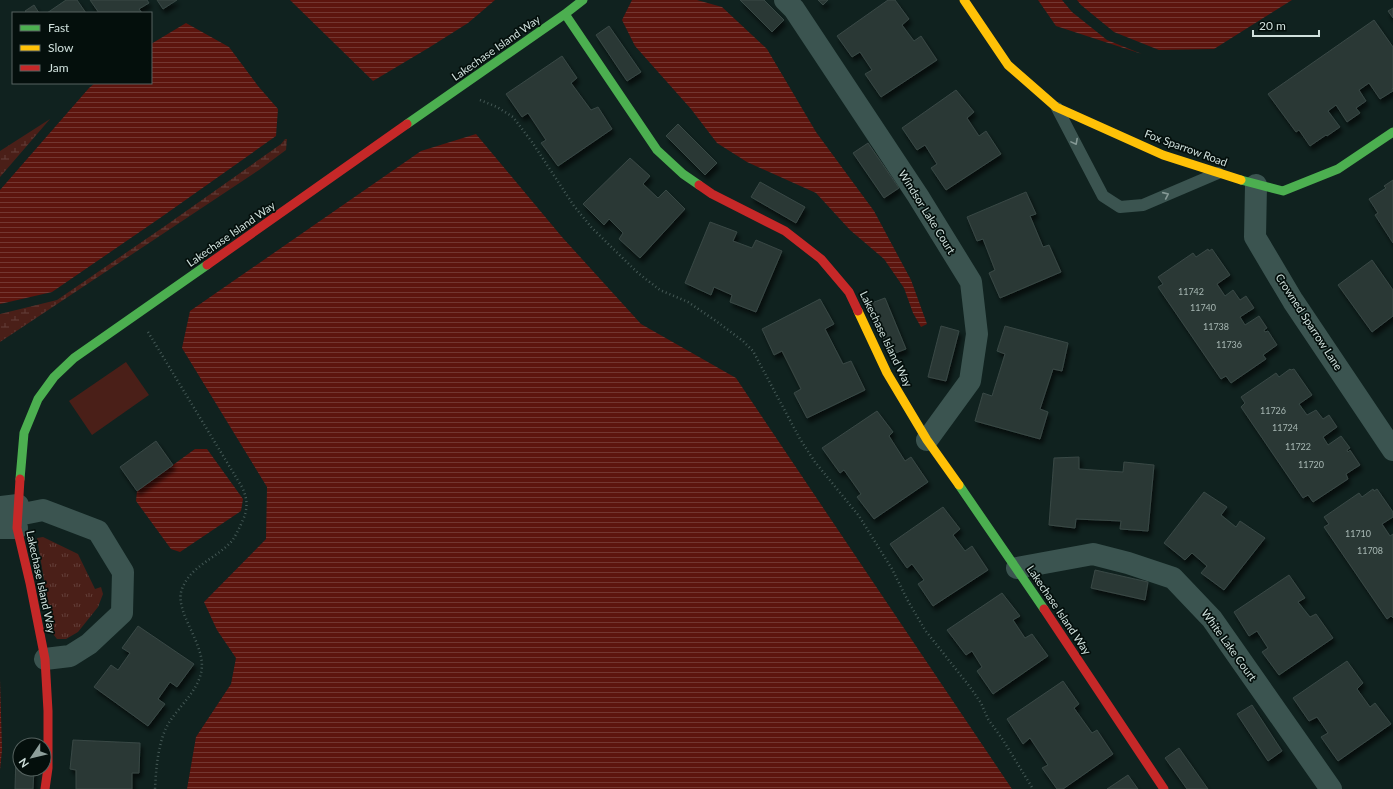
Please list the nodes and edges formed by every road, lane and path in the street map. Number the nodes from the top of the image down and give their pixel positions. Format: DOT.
graph roads {
  1 [pos="583,0"];
  2 [pos="785,0"];
  3 [pos="964,0"];
  4 [pos="565,14"];
  5 [pos="456,90"];
  6 [pos="1056,107"];
  7 [pos="1393,132"];
  8 [pos="1218,173"];
  9 [pos="1256,185"];
  10 [pos="137,314"];
  11 [pos="927,440"];
  12 [pos="1393,450"];
  13 [pos="11,517"];
  14 [pos="1017,568"];
  15 [pos="45,660"];
  16 [pos="45,789"];
  17 [pos="155,789"];
  18 [pos="1033,789"];
  19 [pos="1164,789"];
  20 [pos="1331,789"];
  1 -- 4 [label="street"];
  2 -- 11 [label="street, Windsor Lake Court"];
  3 -- 6 [label="street, Fox Sparrow Road"];
  4 -- 5 [label="street, Lakechase Island Way"];
  4 -- 11 [label="street, Lakechase Island Way"];
  5 -- 10 [label="street, Lakechase Island Way"];
  5 -- 18 [label="path"];
  6 -- 8 [label="street, Fox Sparrow Road"];
  6 -- 8 [label="lane, one-way"];
  7 -- 9 [label="street, Fox Sparrow Road"];
  8 -- 9 [label="street, Fox Sparrow Road"];
  9 -- 12 [label="street, Crowned Sparrow Lane"];
  10 -- 13 [label="street, Lakechase Island Way"];
  10 -- 17 [label="path"];
  11 -- 14 [label="street, Lakechase Island Way"];
  13 -- 15 [label="street, Lakechase Island Way"];
  13 -- 15 [label="street"];
  14 -- 19 [label="street, Lakechase Island Way"];
  14 -- 20 [label="street, White Lake Court"];
  15 -- 16 [label="street, Lakechase Island Way"];
}
